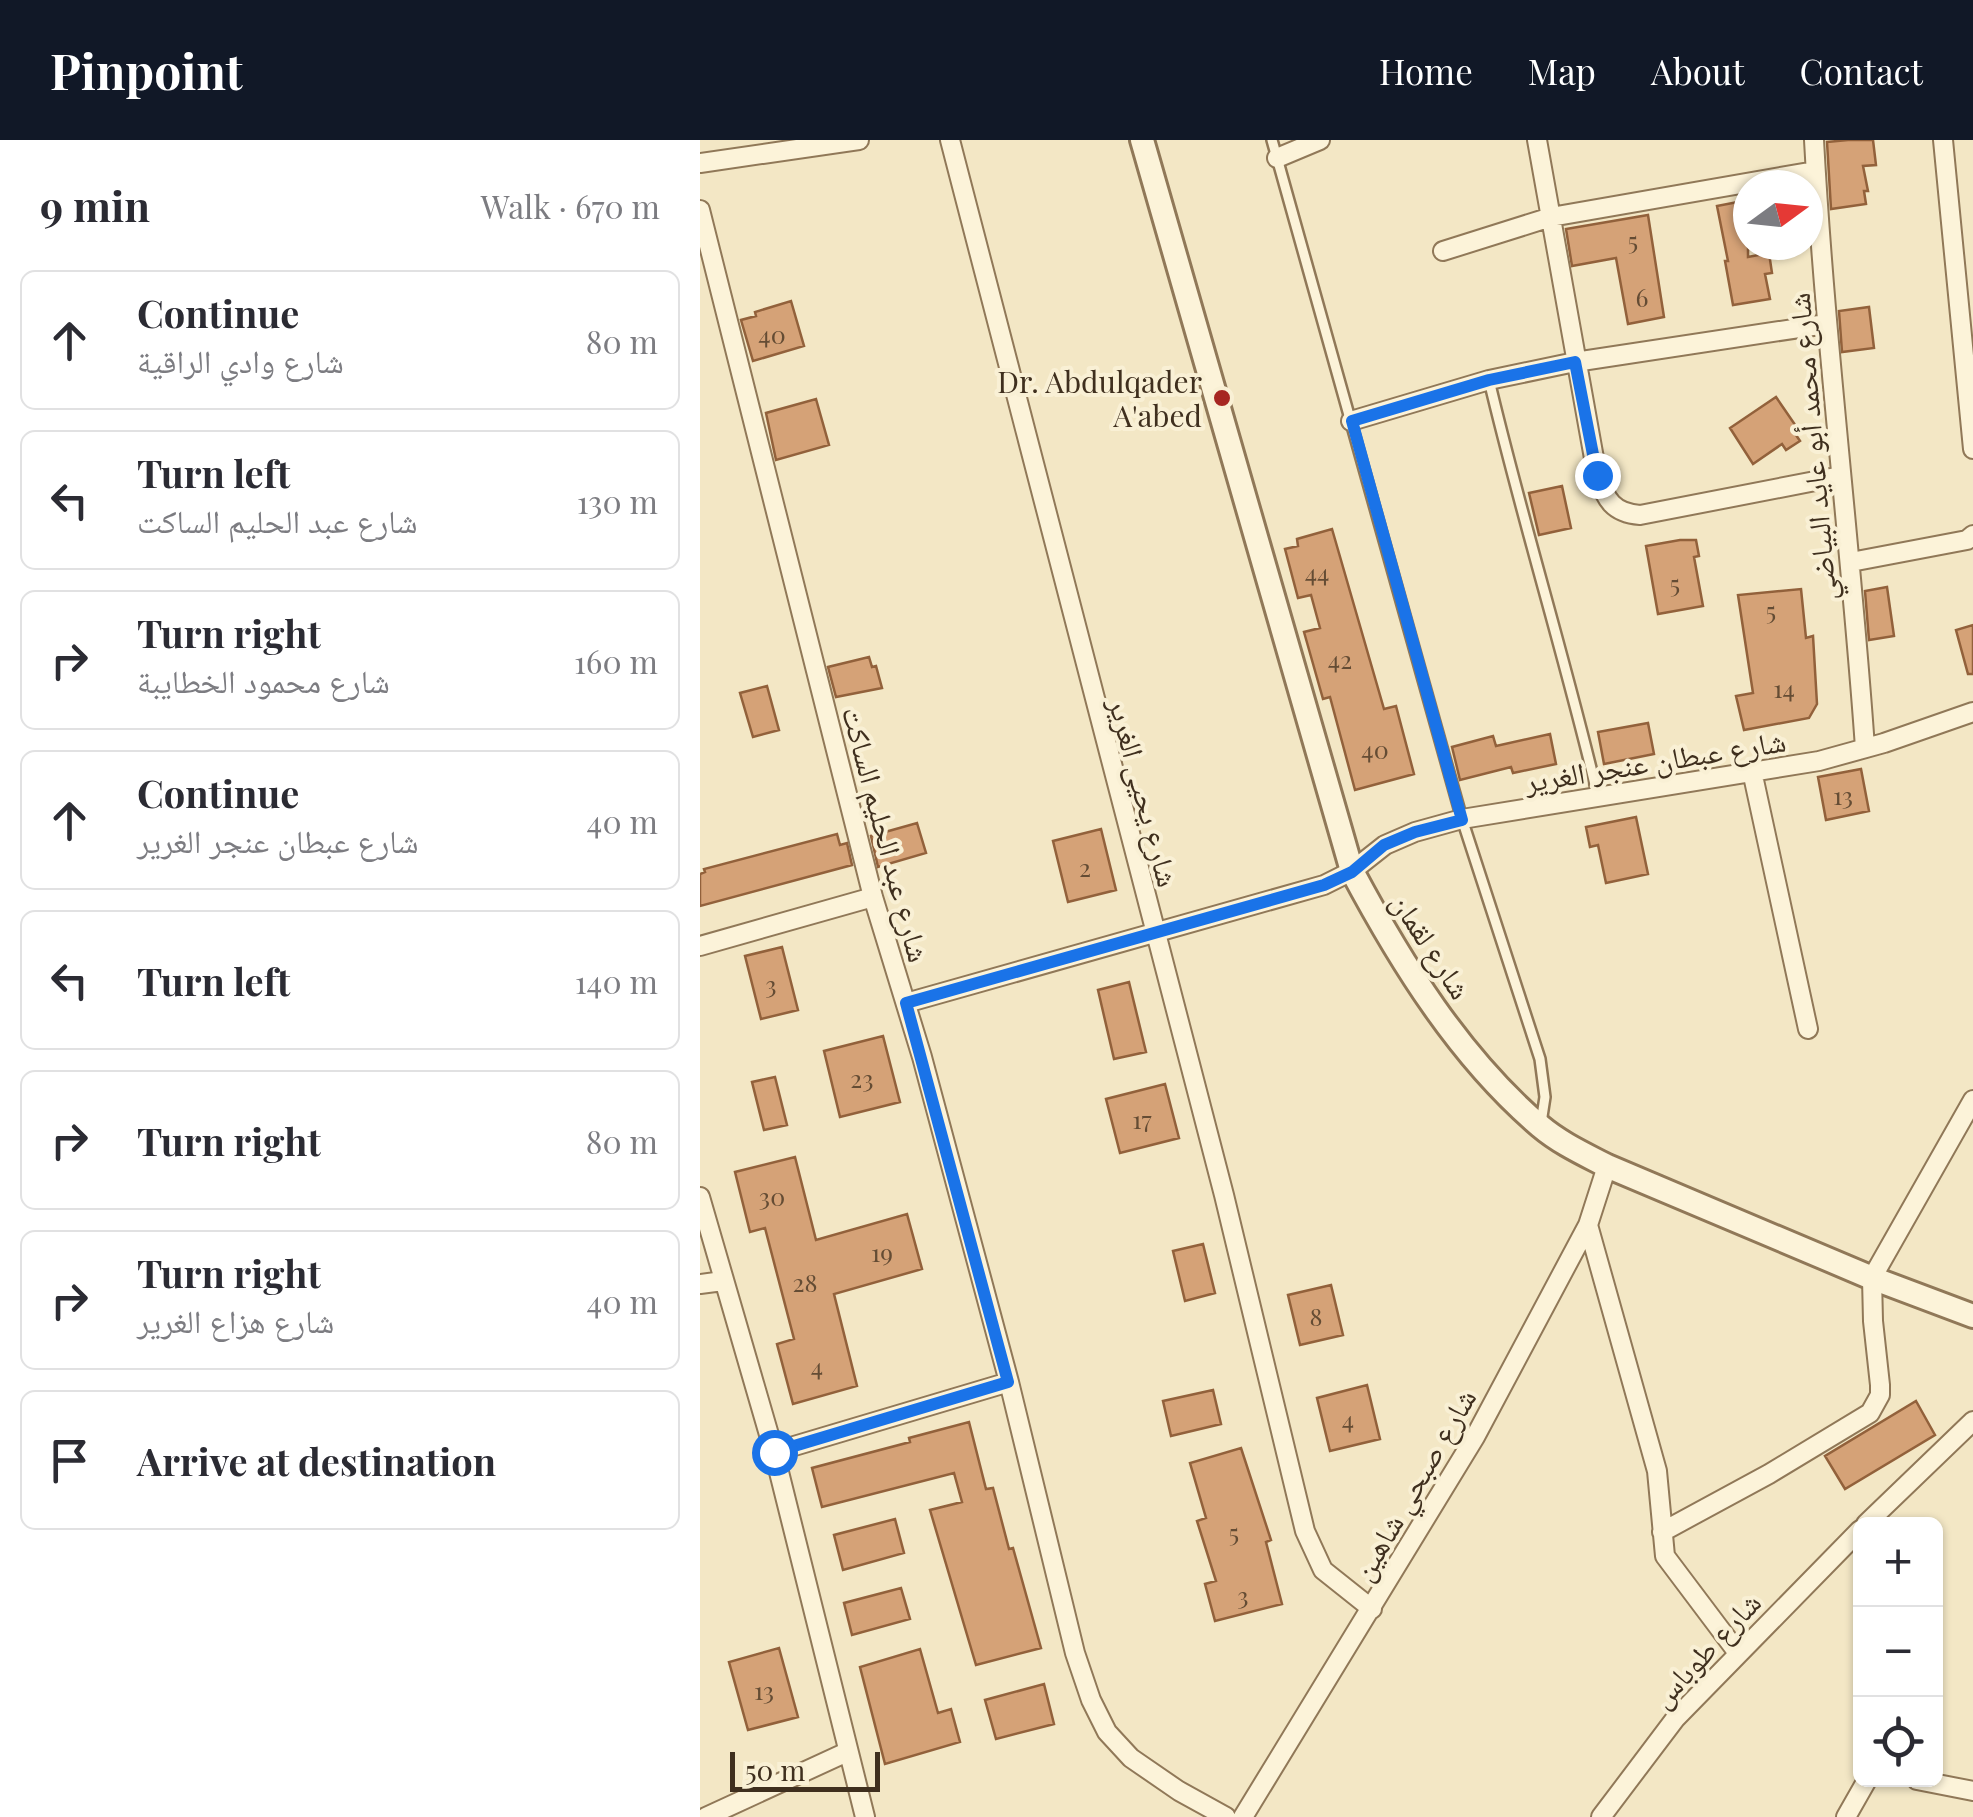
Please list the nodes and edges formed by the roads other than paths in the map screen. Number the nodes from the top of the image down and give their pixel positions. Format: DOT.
graph roads {
  1 [pos="859,140"];
  2 [pos="950,140"];
  3 [pos="1142,140"];
  4 [pos="1320,140"];
  5 [pos="1537,140"];
  6 [pos="1814,140"];
  7 [pos="1943,140"];
  8 [pos="1274,149"];
  9 [pos="700,163"];
  10 [pos="1815,170"];
  11 [pos="1733,185"];
  12 [pos="700,210"];
  13 [pos="1551,217"];
  14 [pos="1443,251"];
  15 [pos="1821,260"];
  16 [pos="1826,324"];
  17 [pos="1575,362"];
  18 [pos="1489,380"];
  19 [pos="1352,421"];
  20 [pos="1973,449"];
  21 [pos="1841,476"];
  22 [pos="1973,535"];
  23 [pos="1851,562"];
  24 [pos="1973,712"];
  25 [pos="1865,748"];
  26 [pos="1752,771"];
  27 [pos="1598,797"];
  28 [pos="1462,820"];
  29 [pos="1352,872"];
  30 [pos="873,898"];
  31 [pos="1154,933"];
  32 [pos="700,946"];
  33 [pos="906,1003"];
  34 [pos="1808,1029"];
  35 [pos="1973,1100"];
  36 [pos="1540,1126"];
  37 [pos="1607,1166"];
  38 [pos="700,1197"];
  39 [pos="1588,1224"];
  40 [pos="1872,1278"];
  41 [pos="723,1281"];
  42 [pos="700,1284"];
  43 [pos="1973,1316"];
  44 [pos="1008,1382"];
  45 [pos="1973,1421"];
  46 [pos="774,1452"];
  47 [pos="1873,1517"];
  48 [pos="1662,1532"];
  49 [pos="1853,1537"];
  50 [pos="1372,1609"];
  51 [pos="1738,1653"];
  52 [pos="847,1752"];
  53 [pos="1943,1785"];
  54 [pos="1863,1787"];
  55 [pos="1973,1791"];
  56 [pos="706,1817"];
  57 [pos="865,1817"];
  58 [pos="1226,1817"];
  59 [pos="1243,1817"];
  60 [pos="1601,1817"];
  61 [pos="1846,1817"];
  1 -- 9 [label="street"];
  2 -- 31 [label="street, شارع يحيى الغرير"];
  3 -- 29 [label="street, شارع لقمان"];
  4 -- 8 [label="street"];
  5 -- 13 [label="street"];
  6 -- 10 [label="street, شارع محمد أبو عايد البياضي"];
  7 -- 20 [label="street"];
  8 -- 19 [label="lane"];
  11 -- 13 [label="street"];
  12 -- 30 [label="street, شارع عبد الحليم الساكت"];
  13 -- 14 [label="street"];
  13 -- 17 [label="street"];
  15 -- 16 [label="street, شارع محمد أبو عايد البياضي"];
  16 -- 17 [label="street"];
  16 -- 21 [label="street, شارع محمد أبو عايد البياضي"];
  17 -- 18 [label="street"];
  17 -- 21 [label="street"];
  18 -- 19 [label="street"];
  18 -- 27 [label="lane"];
  19 -- 28 [label="lane"];
  21 -- 23 [label="street, شارع محمد أبو عايد البياضي"];
  22 -- 23 [label="street"];
  23 -- 25 [label="street, شارع محمد أبو عايد البياضي"];
  24 -- 25 [label="street, شارع عبطان عنجر الغرير"];
  25 -- 26 [label="street, شارع عبطان عنجر الغرير"];
  26 -- 27 [label="street, شارع عبطان عنجر الغرير"];
  26 -- 34 [label="street"];
  27 -- 28 [label="street, شارع عبطان عنجر الغرير"];
  28 -- 29 [label="street, شارع عبطان عنجر الغرير"];
  28 -- 36 [label="lane"];
  29 -- 31 [label="street, شارع عبطان عنجر الغرير"];
  29 -- 36 [label="street, شارع لقمان"];
  30 -- 32 [label="street"];
  30 -- 33 [label="street, شارع عبد الحليم الساكت"];
  31 -- 33 [label="street, شارع عبطان عنجر الغرير"];
  31 -- 50 [label="street, شارع يحيى الغرير"];
  33 -- 44 [label="street, شارع عبد الحليم الساكت"];
  35 -- 40 [label="street"];
  36 -- 37 [label="street, شارع لقمان"];
  37 -- 39 [label="street, شارع صبحي شاهين"];
  37 -- 40 [label="street, شارع لقمان"];
  38 -- 41 [label="street"];
  39 -- 48 [label="street"];
  39 -- 50 [label="street, شارع صبحي شاهين"];
  40 -- 43 [label="street, شارع لقمان"];
  40 -- 48 [label="street"];
  41 -- 42 [label="street"];
  41 -- 46 [label="street"];
  44 -- 46 [label="street"];
  44 -- 58 [label="street, شارع عبد الحليم الساكت"];
  45 -- 47 [label="street, شارع طوباس"];
  46 -- 52 [label="street"];
  48 -- 51 [label="street"];
  49 -- 51 [label="street, شارع طوباس"];
  50 -- 59 [label="street, شارع صبحي شاهين"];
  51 -- 60 [label="street, شارع طوباس"];
  52 -- 56 [label="street"];
  52 -- 57 [label="street"];
  53 -- 55 [label="street"];
  54 -- 61 [label="street"];
}
